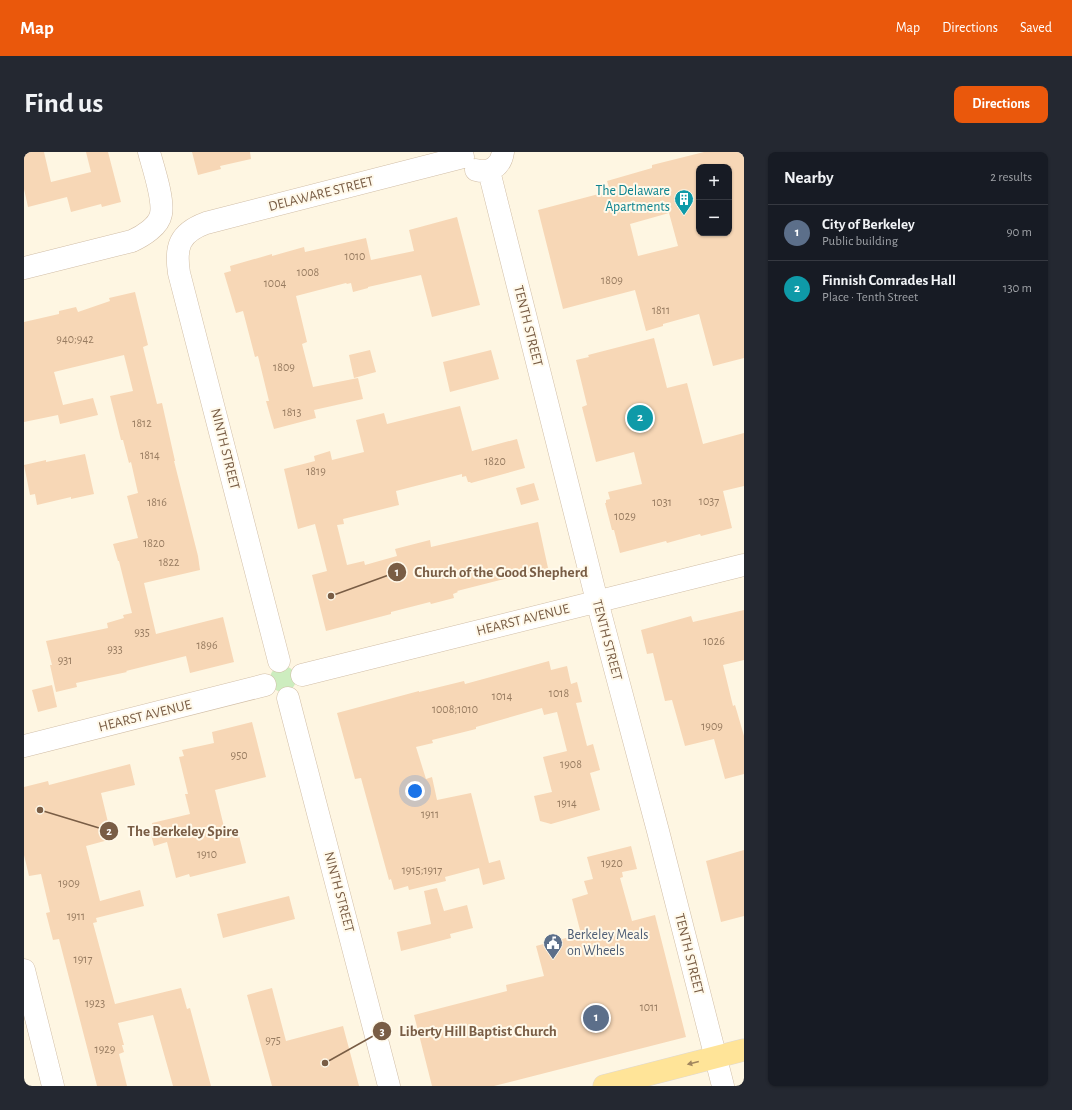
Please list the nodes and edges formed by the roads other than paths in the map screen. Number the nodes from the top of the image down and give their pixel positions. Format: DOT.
graph roads {
  1 [pos="149,152"];
  2 [pos="503,152"];
  3 [pos="463,154"];
  4 [pos="489,171"];
  5 [pos="183,239"];
  6 [pos="24,268"];
  7 [pos="744,565"];
  8 [pos="597,601"];
  9 [pos="279,661"];
  10 [pos="302,675"];
  11 [pos="265,685"];
  12 [pos="288,698"];
  13 [pos="24,746"];
  14 [pos="24,970"];
  15 [pos="744,1050"];
  16 [pos="715,1058"];
  17 [pos="53,1086"];
  18 [pos="389,1086"];
  19 [pos="604,1086"];
  20 [pos="723,1086"];
  1 -- 6 [label="street"];
  2 -- 4 [label="street"];
  3 -- 4 [label="street"];
  3 -- 5 [label="street, DELAWARE STREET"];
  4 -- 8 [label="street, TENTH STREET"];
  5 -- 9 [label="street, NINTH STREET"];
  7 -- 8 [label="street, HEARST AVENUE"];
  8 -- 10 [label="street, HEARST AVENUE"];
  8 -- 16 [label="street, TENTH STREET"];
  9 -- 10 [label="street"];
  9 -- 11 [label="street"];
  10 -- 12 [label="street"];
  11 -- 12 [label="street"];
  11 -- 13 [label="street, HEARST AVENUE"];
  12 -- 18 [label="street, NINTH STREET"];
  14 -- 17 [label="street"];
  15 -- 16 [label="main road"];
  16 -- 19 [label="main road, one-way"];
  16 -- 20 [label="street, TENTH STREET"];
}
